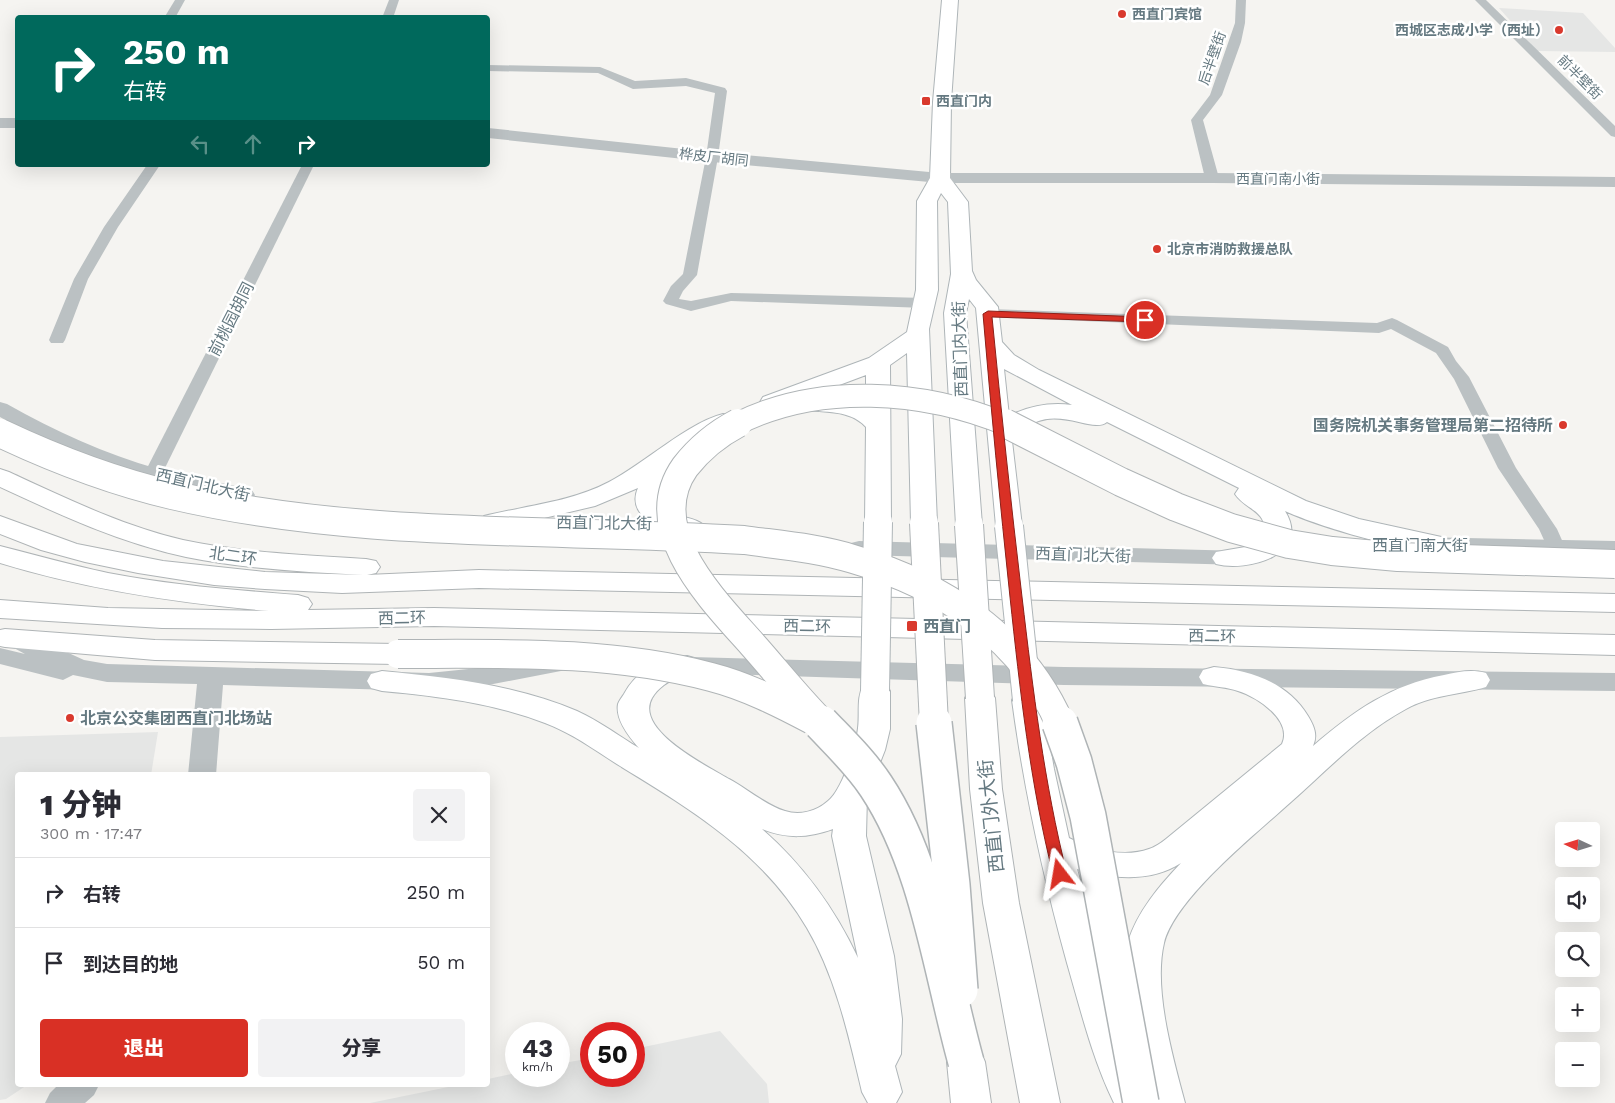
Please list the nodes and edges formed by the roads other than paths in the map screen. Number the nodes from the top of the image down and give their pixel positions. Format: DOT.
graph roads {
  1 [pos="180,0"];
  2 [pos="394,0"];
  3 [pos="950,0"];
  4 [pos="1241,0"];
  5 [pos="1480,0"];
  6 [pos="171,15"];
  7 [pos="388,15"];
  8 [pos="490,68"];
  9 [pos="0,123"];
  10 [pos="15,123"];
  11 [pos="490,132"];
  12 [pos="1615,133"];
  13 [pos="712,157"];
  14 [pos="153,167"];
  15 [pos="307,167"];
  16 [pos="940,178"];
  17 [pos="1212,178"];
  18 [pos="1615,182"];
  19 [pos="962,271"];
  20 [pos="926,303"];
  21 [pos="988,314"];
  22 [pos="918,335"];
  23 [pos="57,340"];
  24 [pos="990,343"];
  25 [pos="878,362"];
  26 [pos="0,408"];
  27 [pos="0,424"];
  28 [pos="30,426"];
  29 [pos="878,426"];
  30 [pos="0,433"];
  31 [pos="999,440"];
  32 [pos="153,474"];
  33 [pos="0,477"];
  34 [pos="493,522"];
  35 [pos="0,524"];
  36 [pos="969,525"];
  37 [pos="697,528"];
  38 [pos="1436,544"];
  39 [pos="1556,547"];
  40 [pos="1615,548"];
  41 [pos="0,554"];
  42 [pos="1226,558"];
  43 [pos="1615,564"];
  44 [pos="479,579"];
  45 [pos="1615,603"];
  46 [pos="0,609"];
  47 [pos="434,617"];
  48 [pos="1,636"];
  49 [pos="1615,645"];
  50 [pos="694,666"];
  51 [pos="375,671"];
  52 [pos="211,676"];
  53 [pos="1214,677"];
  54 [pos="1475,680"];
  55 [pos="1615,682"];
  56 [pos="825,727"];
  57 [pos="202,772"];
  58 [pos="851,796"];
  59 [pos="1053,845"];
  60 [pos="966,1062"];
  61 [pos="80,1087"];
  62 [pos="883,1098"];
  63 [pos="62,1103"];
  64 [pos="971,1103"];
  65 [pos="1040,1103"];
  66 [pos="1134,1103"];
  67 [pos="1141,1103"];
  68 [pos="1165,1103"];
  1 -- 6 [label="street"];
  2 -- 7 [label="street"];
  3 -- 16 [label="main road, 西直门内大街"];
  4 -- 17 [label="street, 后半壁街"];
  5 -- 12 [label="street, 前半壁街"];
  8 -- 13 [label="street"];
  9 -- 10 [label="street"];
  11 -- 13 [label="street, 桦皮厂胡同"];
  13 -- 16 [label="street, 桦皮厂胡同"];
  13 -- 20 [label="street"];
  14 -- 23 [label="street"];
  15 -- 32 [label="street, 前桃园胡同"];
  16 -- 17 [label="street, 西直门南小街"];
  16 -- 19 [label="main road, 西直门内大街"];
  16 -- 20 [label="main road, 西直门内大街"];
  17 -- 18 [label="street, 西直门南小街"];
  19 -- 21 [label="main road"];
  19 -- 36 [label="main road, 西直门内大街"];
  20 -- 22 [label="main road, 西直门内大街"];
  21 -- 24 [label="main road"];
  21 -- 39 [label="street"];
  22 -- 25 [label="main road"];
  22 -- 60 [label="main road, 西直门内大街, bridge"];
  24 -- 31 [label="main road"];
  24 -- 38 [label="main road"];
  25 -- 29 [label="main road"];
  25 -- 34 [label="main road"];
  26 -- 28 [label="street, 西直门北大街"];
  27 -- 28 [label="street"];
  28 -- 32 [label="street, 西直门北大街"];
  29 -- 37 [label="main road"];
  29 -- 58 [label="main road, bridge"];
  30 -- 67 [label="main road, bridge"];
  31 -- 42 [label="main road"];
  31 -- 59 [label="main road, bridge"];
  32 -- 34 [label="street, 西直门北大街"];
  33 -- 44 [label="main road, 北二环"];
  34 -- 37 [label="street, 西直门北大街"];
  35 -- 44 [label="main road"];
  36 -- 65 [label="main road, 西直门外大街, bridge"];
  37 -- 42 [label="street, 西直门北大街"];
  38 -- 39 [label="street, 西直门南大街"];
  38 -- 42 [label="street, 西直门南大街"];
  39 -- 40 [label="street, 西直门南大街"];
  41 -- 47 [label="main road"];
  43 -- 56 [label="main road, bridge"];
  44 -- 45 [label="main road"];
  46 -- 47 [label="main road, 西二环"];
  47 -- 49 [label="main road, 西二环"];
  48 -- 51 [label="main road"];
  48 -- 52 [label="street"];
  50 -- 51 [label="street"];
  50 -- 53 [label="street"];
  50 -- 58 [label="main road"];
  51 -- 52 [label="street"];
  51 -- 56 [label="main road, bridge"];
  51 -- 62 [label="main road"];
  52 -- 57 [label="street"];
  53 -- 54 [label="street"];
  53 -- 59 [label="main road"];
  54 -- 55 [label="street"];
  54 -- 68 [label="main road"];
  56 -- 60 [label="main road, bridge"];
  58 -- 62 [label="main road"];
  59 -- 66 [label="main road"];
  60 -- 64 [label="main road"];
  61 -- 63 [label="street"];
}
